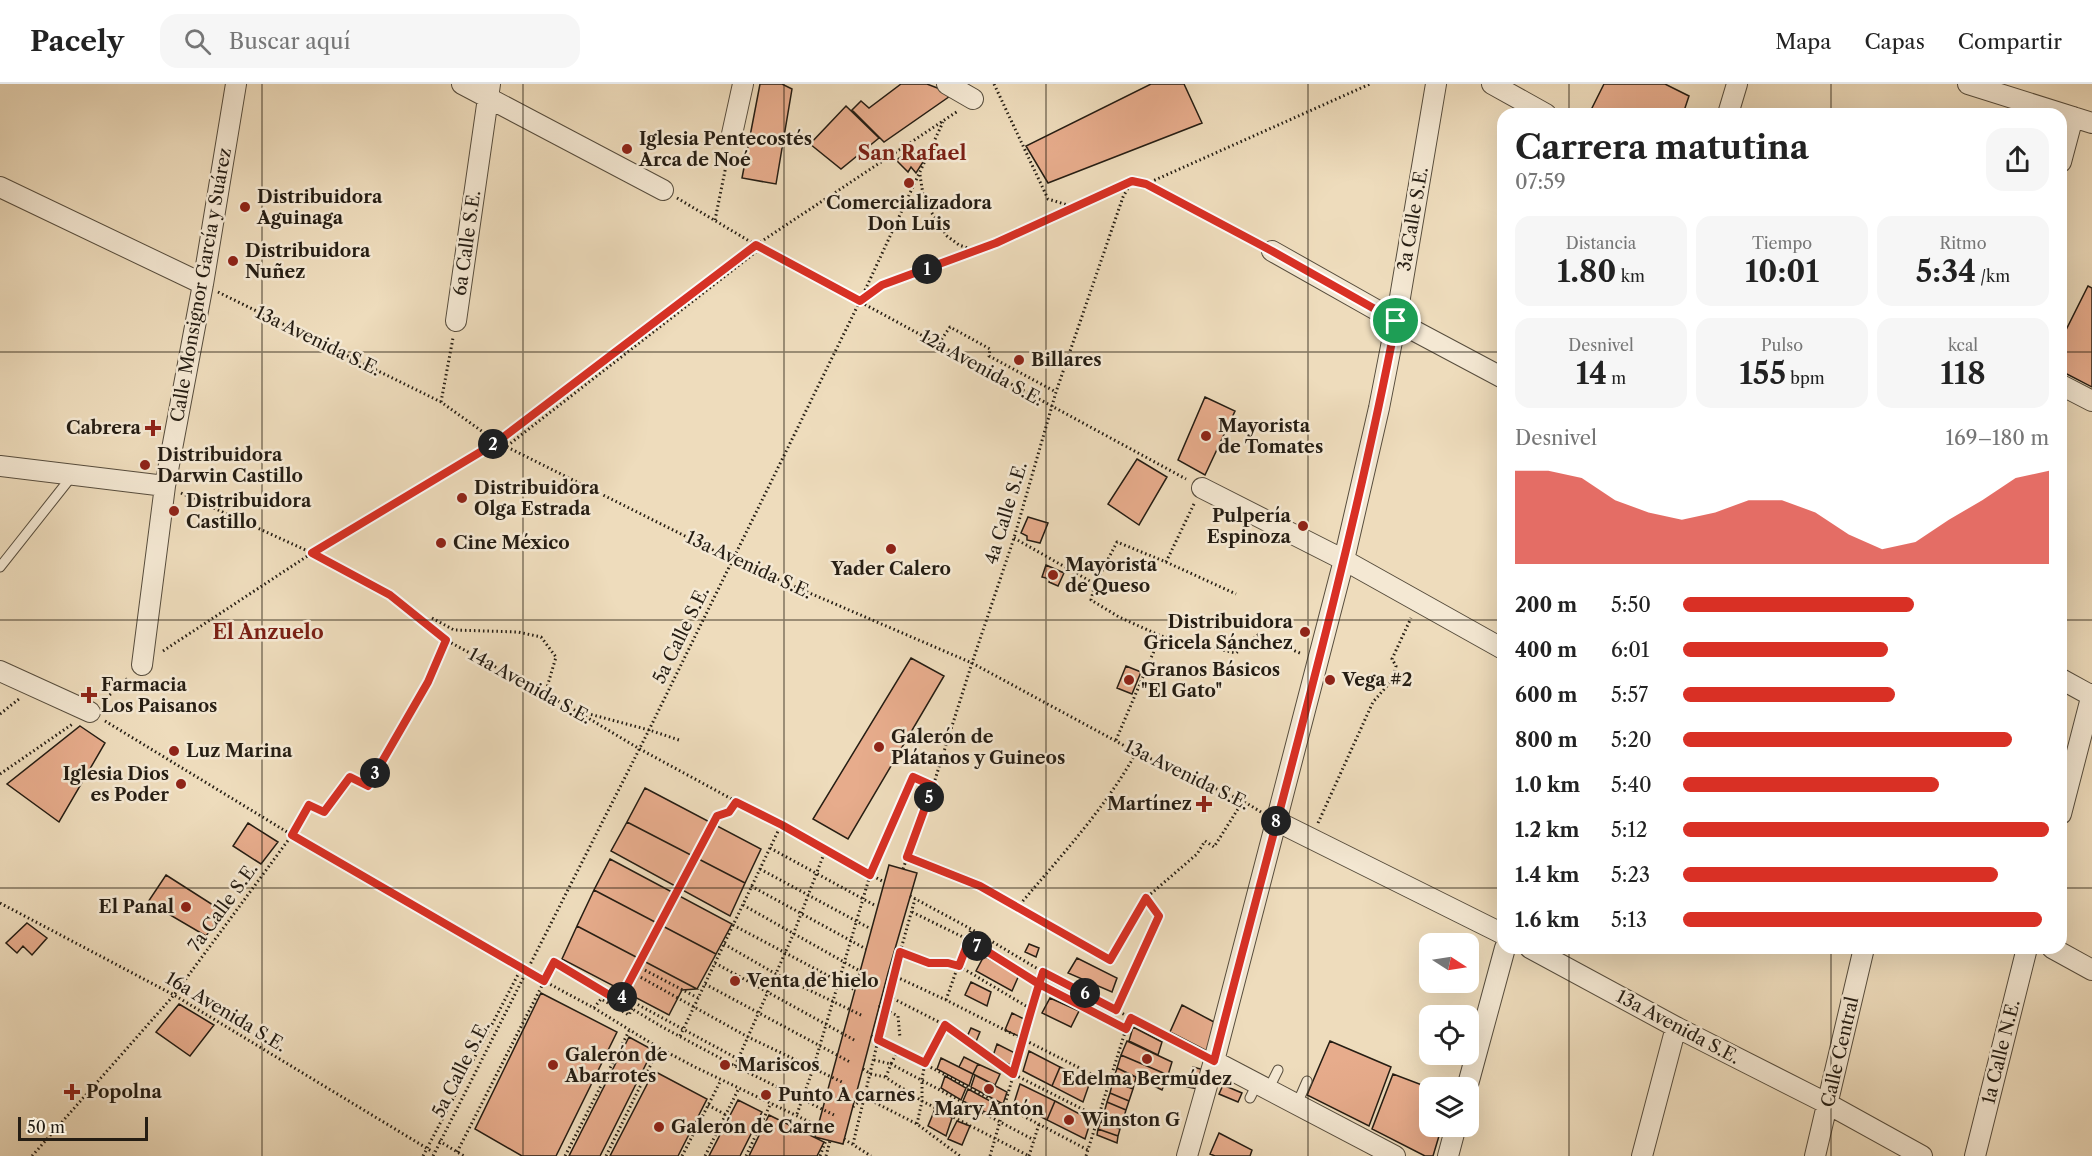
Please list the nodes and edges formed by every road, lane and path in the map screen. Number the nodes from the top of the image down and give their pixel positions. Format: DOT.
graph roads {
  1 [pos="236,84"];
  2 [pos="462,84"];
  3 [pos="743,84"];
  4 [pos="947,84"];
  5 [pos="994,84"];
  6 [pos="1370,84"];
  7 [pos="1436,84"];
  8 [pos="1492,84"];
  9 [pos="1737,84"];
  10 [pos="1968,84"];
  11 [pos="489,90"];
  12 [pos="973,99"];
  13 [pos="1535,108"];
  14 [pos="1730,108"];
  15 [pos="2044,108"];
  16 [pos="2067,115"];
  17 [pos="2073,117"];
  18 [pos="944,122"];
  19 [pos="2092,123"];
  20 [pos="732,134"];
  21 [pos="2067,140"];
  22 [pos="920,175"];
  23 [pos="1132,181"];
  24 [pos="1146,184"];
  25 [pos="0,187"];
  26 [pos="663,190"];
  27 [pos="1075,207"];
  28 [pos="715,220"];
  29 [pos="756,245"];
  30 [pos="761,248"];
  31 [pos="975,250"];
  32 [pos="1272,251"];
  33 [pos="203,284"];
  34 [pos="860,301"];
  35 [pos="456,321"];
  36 [pos="1396,321"];
  37 [pos="939,343"];
  38 [pos="1497,375"];
  39 [pos="2067,387"];
  40 [pos="1056,392"];
  41 [pos="2092,401"];
  42 [pos="441,402"];
  43 [pos="1052,408"];
  44 [pos="497,442"];
  45 [pos="506,446"];
  46 [pos="0,466"];
  47 [pos="73,474"];
  48 [pos="165,486"];
  49 [pos="1202,488"];
  50 [pos="1014,538"];
  51 [pos="312,553"];
  52 [pos="733,560"];
  53 [pos="1344,560"];
  54 [pos="1166,562"];
  55 [pos="0,567"];
  56 [pos="1095,584"];
  57 [pos="1236,594"];
  58 [pos="1418,602"];
  59 [pos="432,618"];
  60 [pos="1161,636"];
  61 [pos="446,640"];
  62 [pos="1497,646"];
  63 [pos="1318,660"];
  64 [pos="972,663"];
  65 [pos="142,665"];
  66 [pos="0,671"];
  67 [pos="2067,682"];
  68 [pos="545,694"];
  69 [pos="2092,695"];
  70 [pos="573,709"];
  71 [pos="90,712"];
  72 [pos="649,730"];
  73 [pos="679,740"];
  74 [pos="1116,740"];
  75 [pos="638,748"];
  76 [pos="1136,752"];
  77 [pos="0,774"];
  78 [pos="933,786"];
  79 [pos="2067,791"];
  80 [pos="1243,801"];
  81 [pos="736,802"];
  82 [pos="1276,821"];
  83 [pos="782,825"];
  84 [pos="292,835"];
  85 [pos="1311,838"];
  86 [pos="770,848"];
  87 [pos="825,850"];
  88 [pos="907,857"];
  89 [pos="760,869"];
  90 [pos="903,869"];
  91 [pos="816,875"];
  92 [pos="870,875"];
  93 [pos="884,882"];
  94 [pos="752,886"];
  95 [pos="808,895"];
  96 [pos="910,896"];
  97 [pos="1146,898"];
  98 [pos="863,899"];
  99 [pos="915,899"];
  100 [pos="0,903"];
  101 [pos="743,905"];
  102 [pos="876,906"];
  103 [pos="1017,908"];
  104 [pos="911,912"];
  105 [pos="801,915"];
  106 [pos="857,921"];
  107 [pos="733,925"];
  108 [pos="871,929"];
  109 [pos="971,929"];
  110 [pos="1497,931"];
  111 [pos="793,935"];
  112 [pos="969,940"];
  113 [pos="851,941"];
  114 [pos="724,944"];
  115 [pos="866,949"];
  116 [pos="894,951"];
  117 [pos="900,952"];
  118 [pos="785,953"];
  119 [pos="1503,954"];
  120 [pos="1541,954"];
  121 [pos="1863,954"];
  122 [pos="2025,954"];
  123 [pos="2063,954"];
  124 [pos="844,962"];
  125 [pos="715,963"];
  126 [pos="637,966"];
  127 [pos="959,966"];
  128 [pos="522,967"];
  129 [pos="527,970"];
  130 [pos="2092,970"];
  131 [pos="860,971"];
  132 [pos="1043,972"];
  133 [pos="888,973"];
  134 [pos="633,974"];
  135 [pos="776,974"];
  136 [pos="894,975"];
  137 [pos="544,981"];
  138 [pos="838,981"];
  139 [pos="705,984"];
  140 [pos="1039,984"];
  141 [pos="855,990"];
  142 [pos="767,993"];
  143 [pos="174,996"];
  144 [pos="622,996"];
  145 [pos="890,997"];
  146 [pos="698,998"];
  147 [pos="946,1000"];
  148 [pos="619,1001"];
  149 [pos="832,1001"];
  150 [pos="694,1006"];
  151 [pos="879,1007"];
  152 [pos="594,1008"];
  153 [pos="632,1008"];
  154 [pos="1032,1009"];
  155 [pos="886,1010"];
  156 [pos="1116,1010"];
  157 [pos="758,1014"];
  158 [pos="863,1016"];
  159 [pos="1131,1018"];
  160 [pos="945,1025"];
  161 [pos="826,1026"];
  162 [pos="1676,1027"];
  163 [pos="683,1029"];
  164 [pos="1126,1029"];
  165 [pos="629,1031"];
  166 [pos="680,1036"];
  167 [pos="871,1036"];
  168 [pos="748,1037"];
  169 [pos="900,1038"];
  170 [pos="878,1040"];
  171 [pos="856,1041"];
  172 [pos="1022,1041"];
  173 [pos="819,1046"];
  174 [pos="659,1048"];
  175 [pos="898,1050"];
  176 [pos="738,1059"];
  177 [pos="873,1059"];
  178 [pos="1214,1061"];
  179 [pos="850,1062"];
  180 [pos="925,1063"];
  181 [pos="891,1064"];
  182 [pos="735,1066"];
  183 [pos="813,1069"];
  184 [pos="862,1069"];
  185 [pos="1278,1070"];
  186 [pos="871,1074"];
  187 [pos="1013,1074"];
  188 [pos="885,1077"];
  189 [pos="1470,1077"];
  190 [pos="922,1079"];
  191 [pos="721,1080"];
  192 [pos="1306,1081"];
  193 [pos="844,1083"];
  194 [pos="1109,1083"];
  195 [pos="739,1088"];
  196 [pos="1258,1091"];
  197 [pos="864,1097"];
  198 [pos="803,1099"];
  199 [pos="922,1101"];
  200 [pos="771,1103"];
  201 [pos="1296,1104"];
  202 [pos="1828,1104"];
  203 [pos="708,1105"];
  204 [pos="1004,1106"];
  205 [pos="853,1107"];
  206 [pos="797,1114"];
  207 [pos="726,1115"];
  208 [pos="836,1116"];
  209 [pos="1098,1117"];
  210 [pos="1000,1122"];
  211 [pos="917,1124"];
  212 [pos="1039,1124"];
  213 [pos="818,1126"];
  214 [pos="1453,1137"];
  215 [pos="995,1138"];
  216 [pos="844,1139"];
  217 [pos="1034,1140"];
  218 [pos="439,1141"];
  219 [pos="853,1144"];
  220 [pos="427,1148"];
  221 [pos="1088,1150"];
  222 [pos="457,1152"];
  223 [pos="433,1154"];
  224 [pos="32,1156"];
  225 [pos="423,1156"];
  226 [pos="463,1156"];
  227 [pos="565,1156"];
  228 [pos="606,1156"];
  229 [pos="682,1156"];
  230 [pos="705,1156"];
  231 [pos="746,1156"];
  232 [pos="820,1156"];
  233 [pos="826,1156"];
  234 [pos="871,1156"];
  235 [pos="960,1156"];
  236 [pos="990,1156"];
  237 [pos="1029,1156"];
  238 [pos="1086,1156"];
  239 [pos="1187,1156"];
  240 [pos="1395,1156"];
  241 [pos="1448,1156"];
  242 [pos="1642,1156"];
  243 [pos="1815,1156"];
  244 [pos="1922,1156"];
  245 [pos="1975,1156"];
  1 -- 33 [label="street, Calle Monsignor García y Suárez"];
  2 -- 11 [label="street"];
  3 -- 20 [label="street"];
  4 -- 12 [label="street"];
  5 -- 27 [label="path"];
  6 -- 24 [label="path"];
  7 -- 36 [label="street, 3a Calle S.E."];
  8 -- 13 [label="street"];
  9 -- 14 [label="street"];
  10 -- 15 [label="street"];
  11 -- 26 [label="street"];
  11 -- 35 [label="street, 6a Calle S.E."];
  12 -- 18 [label="path"];
  16 -- 17 [label="street"];
  17 -- 19 [label="street"];
  17 -- 21 [label="street"];
  18 -- 22 [label="path, 5a Calle S.E."];
  18 -- 29 [label="path"];
  20 -- 28 [label="path"];
  22 -- 31 [label="path"];
  22 -- 34 [label="path, 5a Calle S.E."];
  23 -- 24 [label="path"];
  23 -- 27 [label="path"];
  23 -- 40 [label="path, 4a Calle S.E."];
  24 -- 32 [label="path"];
  25 -- 33 [label="street"];
  26 -- 28 [label="path, 12a Avenida S.E."];
  27 -- 31 [label="path"];
  28 -- 29 [label="path, 12a Avenida S.E."];
  29 -- 30 [label="path, 12a Avenida S.E."];
  29 -- 44 [label="path"];
  30 -- 34 [label="path, 12a Avenida S.E."];
  30 -- 45 [label="path"];
  31 -- 34 [label="path"];
  32 -- 36 [label="street"];
  33 -- 42 [label="path, 13a Avenida S.E."];
  33 -- 48 [label="street, Calle Monsignor García y Suárez"];
  34 -- 37 [label="path, 12a Avenida S.E."];
  34 -- 52 [label="path, 5a Calle S.E."];
  35 -- 42 [label="path, 6a Calle S.E."];
  36 -- 38 [label="street"];
  36 -- 53 [label="street, 3a Calle S.E."];
  37 -- 40 [label="path"];
  37 -- 43 [label="path, 12a Avenida S.E."];
  39 -- 41 [label="street"];
  40 -- 43 [label="path, 4a Calle S.E."];
  42 -- 44 [label="path, 13a Avenida S.E."];
  43 -- 49 [label="path, 12a Avenida S.E."];
  43 -- 50 [label="path, 4a Calle S.E."];
  44 -- 45 [label="path, 13a Avenida S.E."];
  44 -- 51 [label="path"];
  45 -- 52 [label="path, 13a Avenida S.E."];
  46 -- 47 [label="street"];
  47 -- 48 [label="street"];
  47 -- 55 [label="lane"];
  48 -- 51 [label="path, 14a Avenida S.E."];
  48 -- 65 [label="street, Calle Monsignor García y Suárez"];
  49 -- 53 [label="street"];
  49 -- 54 [label="path"];
  50 -- 56 [label="path"];
  50 -- 64 [label="path, 4a Calle S.E."];
  51 -- 61 [label="path, 14a Avenida S.E."];
  51 -- 65 [label="path"];
  52 -- 64 [label="path, 13a Avenida S.E."];
  52 -- 72 [label="path, 5a Calle S.E."];
  53 -- 58 [label="street"];
  53 -- 63 [label="street, 3a Calle S.E."];
  54 -- 56 [label="path"];
  54 -- 57 [label="path"];
  56 -- 60 [label="path"];
  58 -- 62 [label="street"];
  58 -- 85 [label="path"];
  59 -- 68 [label="path"];
  60 -- 63 [label="path"];
  60 -- 74 [label="path"];
  61 -- 68 [label="path, 14a Avenida S.E."];
  61 -- 84 [label="path, 7a Calle S.E."];
  63 -- 82 [label="street, 3a Calle S.E."];
  64 -- 74 [label="path, 13a Avenida S.E."];
  64 -- 78 [label="path, 4a Calle S.E."];
  65 -- 71 [label="path"];
  66 -- 71 [label="street"];
  67 -- 69 [label="street"];
  68 -- 70 [label="path, 14a Avenida S.E."];
  69 -- 79 [label="street"];
  70 -- 72 [label="path"];
  70 -- 75 [label="path, 14a Avenida S.E."];
  71 -- 77 [label="path"];
  71 -- 84 [label="path"];
  72 -- 73 [label="path"];
  72 -- 75 [label="path, 5a Calle S.E."];
  74 -- 76 [label="path, 13a Avenida S.E."];
  75 -- 81 [label="path, 14a Avenida S.E."];
  75 -- 129 [label="path, 5a Calle S.E."];
  76 -- 80 [label="path, 13a Avenida S.E."];
  76 -- 103 [label="path"];
  78 -- 88 [label="path, 4a Calle S.E."];
  78 -- 92 [label="path"];
  80 -- 82 [label="path, 13a Avenida S.E."];
  80 -- 97 [label="path"];
  81 -- 83 [label="path, 14a Avenida S.E."];
  81 -- 126 [label="path"];
  82 -- 85 [label="street"];
  82 -- 178 [label="street, 3a Calle S.E."];
  83 -- 86 [label="path"];
  83 -- 87 [label="path, 14a Avenida S.E."];
  84 -- 128 [label="path"];
  84 -- 143 [label="path, 7a Calle S.E."];
  85 -- 110 [label="street"];
  86 -- 89 [label="path"];
  86 -- 91 [label="path"];
  87 -- 91 [label="path"];
  87 -- 92 [label="path, 14a Avenida S.E."];
  88 -- 90 [label="path, 4a Calle S.E."];
  88 -- 103 [label="path"];
  89 -- 94 [label="path"];
  89 -- 95 [label="path"];
  91 -- 95 [label="path"];
  91 -- 98 [label="path"];
  92 -- 93 [label="path, 14a Avenida S.E."];
  92 -- 98 [label="path"];
  94 -- 101 [label="path"];
  94 -- 105 [label="path"];
  95 -- 105 [label="path"];
  95 -- 106 [label="path"];
  96 -- 99 [label="path"];
  97 -- 103 [label="path"];
  97 -- 156 [label="path"];
  98 -- 102 [label="path"];
  98 -- 106 [label="path"];
  99 -- 104 [label="path"];
  99 -- 109 [label="path"];
  100 -- 143 [label="path, 16a Avenida S.E."];
  101 -- 107 [label="path"];
  101 -- 111 [label="path"];
  104 -- 112 [label="path"];
  104 -- 117 [label="path"];
  105 -- 111 [label="path"];
  105 -- 113 [label="path"];
  106 -- 108 [label="path"];
  106 -- 113 [label="path"];
  107 -- 114 [label="path"];
  107 -- 118 [label="path"];
  109 -- 112 [label="path"];
  109 -- 132 [label="path"];
  111 -- 118 [label="path"];
  111 -- 124 [label="path"];
  112 -- 127 [label="path"];
  112 -- 140 [label="path"];
  113 -- 115 [label="path"];
  113 -- 124 [label="path"];
  114 -- 125 [label="path"];
  114 -- 135 [label="path"];
  116 -- 117 [label="path"];
  117 -- 127 [label="path"];
  117 -- 136 [label="path"];
  118 -- 135 [label="path"];
  118 -- 138 [label="path"];
  119 -- 189 [label="street"];
  120 -- 162 [label="street, 13a Avenida S.E."];
  121 -- 202 [label="street, Calle Central"];
  122 -- 245 [label="street, 1a Calle N.E."];
  123 -- 130 [label="street"];
  124 -- 131 [label="path"];
  124 -- 138 [label="path"];
  125 -- 139 [label="path"];
  125 -- 142 [label="path"];
  126 -- 134 [label="path"];
  126 -- 146 [label="path"];
  127 -- 147 [label="path"];
  127 -- 154 [label="path"];
  128 -- 129 [label="path"];
  128 -- 220 [label="path"];
  129 -- 137 [label="path"];
  129 -- 218 [label="path, 5a Calle S.E."];
  132 -- 140 [label="path"];
  132 -- 156 [label="path"];
  133 -- 136 [label="path"];
  134 -- 144 [label="path"];
  134 -- 150 [label="path"];
  135 -- 142 [label="path"];
  135 -- 149 [label="path"];
  136 -- 145 [label="path"];
  136 -- 147 [label="path"];
  137 -- 148 [label="path"];
  137 -- 152 [label="path"];
  137 -- 222 [label="path"];
  138 -- 141 [label="path"];
  138 -- 149 [label="path"];
  139 -- 146 [label="path"];
  139 -- 157 [label="path"];
  140 -- 154 [label="path"];
  140 -- 164 [label="path"];
  142 -- 157 [label="path"];
  142 -- 161 [label="path"];
  143 -- 220 [label="path, 16a Avenida S.E."];
  143 -- 224 [label="path, 7a Calle S.E."];
  144 -- 148 [label="path"];
  144 -- 163 [label="path"];
  145 -- 151 [label="path"];
  145 -- 155 [label="path"];
  145 -- 160 [label="path"];
  146 -- 150 [label="path"];
  147 -- 172 [label="path"];
  148 -- 153 [label="path"];
  149 -- 158 [label="path"];
  149 -- 161 [label="path"];
  150 -- 163 [label="path"];
  150 -- 168 [label="path"];
  152 -- 153 [label="path"];
  152 -- 165 [label="path"];
  153 -- 166 [label="path"];
  154 -- 172 [label="path"];
  155 -- 169 [label="path"];
  155 -- 170 [label="path"];
  156 -- 159 [label="path"];
  157 -- 168 [label="path"];
  157 -- 173 [label="path"];
  159 -- 164 [label="path"];
  159 -- 178 [label="path"];
  160 -- 180 [label="path"];
  160 -- 187 [label="path"];
  161 -- 171 [label="path"];
  161 -- 173 [label="path"];
  162 -- 202 [label="street, 13a Avenida S.E."];
  162 -- 242 [label="street"];
  163 -- 166 [label="path"];
  163 -- 176 [label="path"];
  164 -- 194 [label="path"];
  165 -- 174 [label="path"];
  165 -- 227 [label="path"];
  166 -- 182 [label="path"];
  167 -- 170 [label="path"];
  168 -- 176 [label="path"];
  168 -- 183 [label="path"];
  170 -- 175 [label="path"];
  170 -- 177 [label="path"];
  172 -- 187 [label="path"];
  172 -- 194 [label="path"];
  173 -- 179 [label="path"];
  173 -- 183 [label="path"];
  174 -- 191 [label="path"];
  174 -- 228 [label="path"];
  175 -- 180 [label="path"];
  175 -- 181 [label="path"];
  176 -- 182 [label="path"];
  177 -- 181 [label="path"];
  177 -- 186 [label="path"];
  178 -- 196 [label="street"];
  178 -- 239 [label="street, 3a Calle S.E."];
  180 -- 190 [label="path"];
  180 -- 204 [label="path"];
  181 -- 188 [label="path"];
  181 -- 190 [label="path"];
  182 -- 198 [label="path"];
  183 -- 193 [label="path"];
  183 -- 198 [label="path"];
  184 -- 186 [label="path"];
  185 -- 196 [label="lane"];
  186 -- 188 [label="path"];
  186 -- 197 [label="path"];
  187 -- 204 [label="path"];
  187 -- 209 [label="path"];
  188 -- 199 [label="path"];
  190 -- 199 [label="path"];
  190 -- 210 [label="path"];
  191 -- 195 [label="path"];
  191 -- 203 [label="path"];
  192 -- 201 [label="lane"];
  194 -- 209 [label="path"];
  195 -- 200 [label="path"];
  195 -- 207 [label="path"];
  196 -- 201 [label="street"];
  197 -- 205 [label="path"];
  197 -- 211 [label="path"];
  197 -- 219 [label="path"];
  198 -- 206 [label="path"];
  198 -- 208 [label="path"];
  199 -- 211 [label="path"];
  199 -- 215 [label="path"];
  200 -- 206 [label="path"];
  200 -- 231 [label="path"];
  201 -- 240 [label="street"];
  202 -- 243 [label="street, Calle Central"];
  202 -- 244 [label="street, 13a Avenida S.E."];
  203 -- 207 [label="path"];
  203 -- 229 [label="path"];
  204 -- 210 [label="path"];
  204 -- 212 [label="path"];
  206 -- 213 [label="path"];
  207 -- 230 [label="path"];
  209 -- 221 [label="path"];
  210 -- 215 [label="path"];
  210 -- 217 [label="path"];
  211 -- 235 [label="path"];
  212 -- 217 [label="path"];
  212 -- 221 [label="path"];
  214 -- 241 [label="street"];
  215 -- 236 [label="path"];
  215 -- 237 [label="path"];
  216 -- 219 [label="path"];
  217 -- 237 [label="path"];
  218 -- 222 [label="path"];
  218 -- 223 [label="path, 5a Calle S.E."];
  219 -- 234 [label="path"];
  220 -- 223 [label="path, 16a Avenida S.E."];
  220 -- 225 [label="path"];
  221 -- 238 [label="path"];
  222 -- 226 [label="path"];
  232 -- 233 [label="path"];
}
